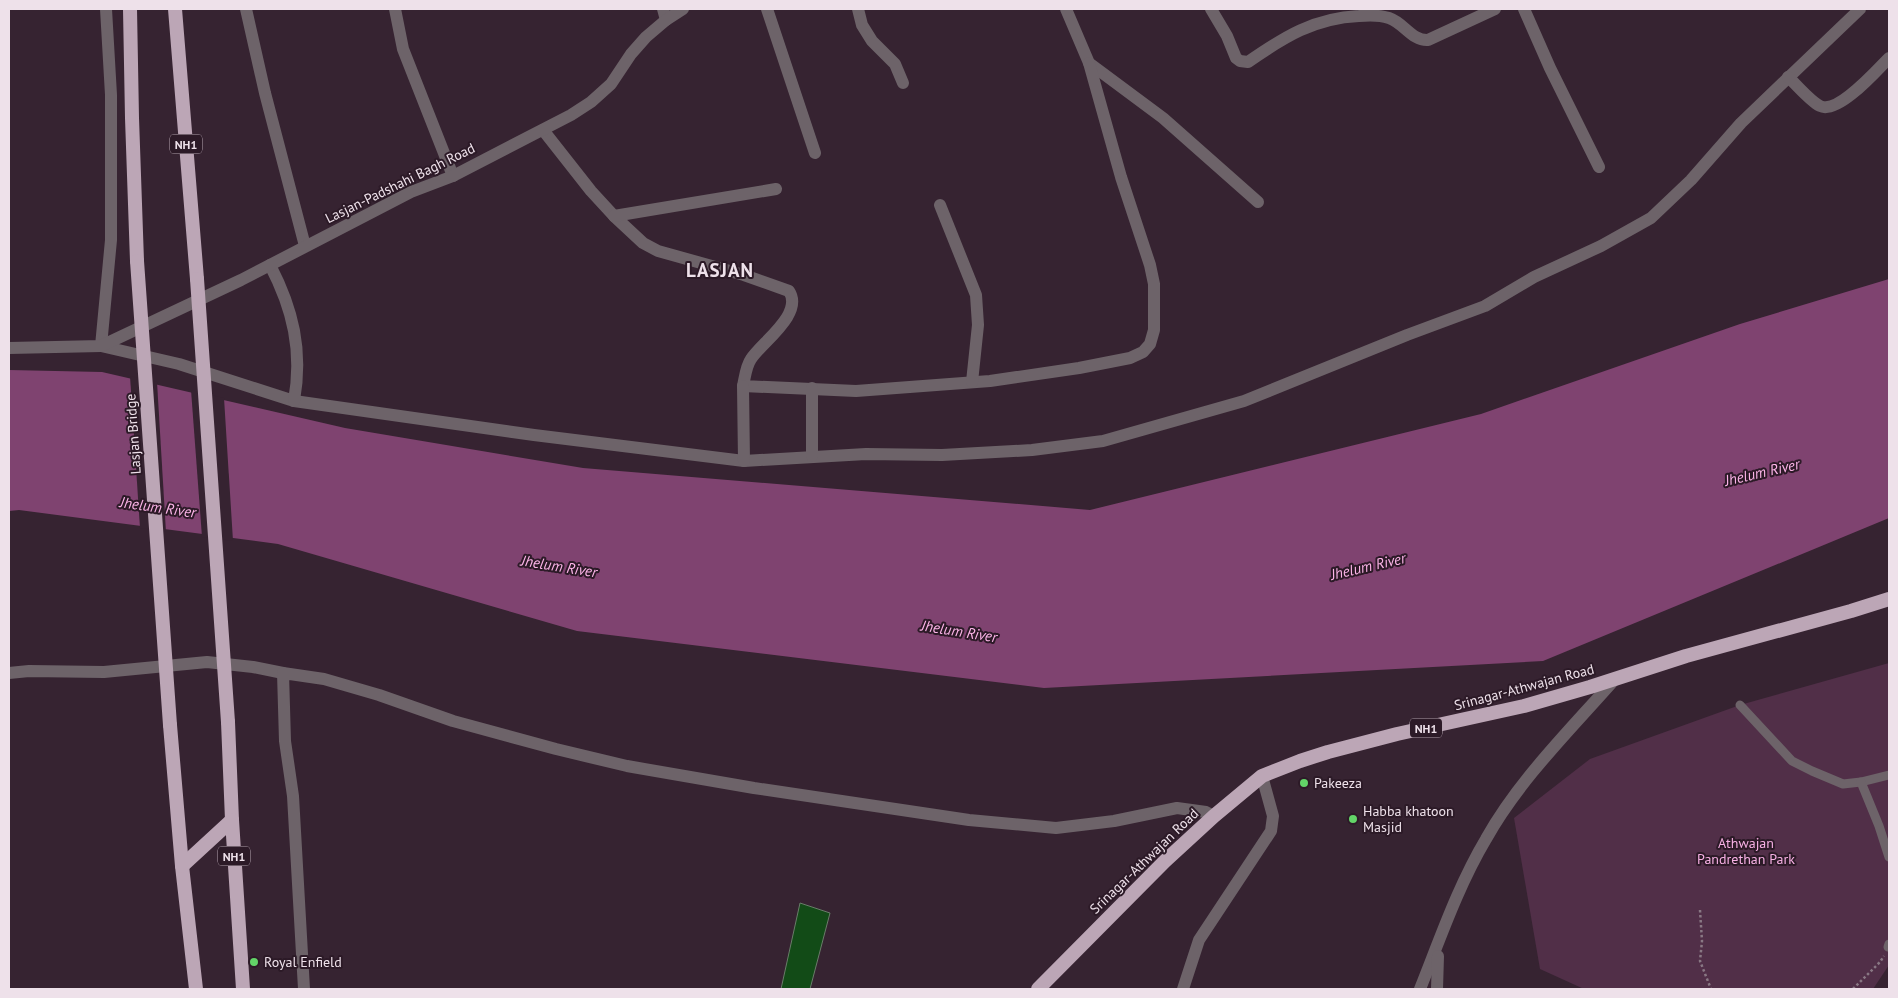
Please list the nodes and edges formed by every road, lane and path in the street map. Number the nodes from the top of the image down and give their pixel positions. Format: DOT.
graph roads {
  1 [pos="106,9"];
  2 [pos="130,9"];
  3 [pos="175,9"];
  4 [pos="246,9"];
  5 [pos="395,9"];
  6 [pos="683,9"];
  7 [pos="767,9"];
  8 [pos="858,9"];
  9 [pos="1066,9"];
  10 [pos="1211,9"];
  11 [pos="1494,9"];
  12 [pos="1524,9"];
  13 [pos="1860,9"];
  14 [pos="665,14"];
  15 [pos="1889,58"];
  16 [pos="1089,63"];
  17 [pos="1788,77"];
  18 [pos="903,83"];
  19 [pos="544,130"];
  20 [pos="815,153"];
  21 [pos="1599,167"];
  22 [pos="453,176"];
  23 [pos="776,190"];
  24 [pos="1258,202"];
  25 [pos="940,205"];
  26 [pos="614,216"];
  27 [pos="305,246"];
  28 [pos="270,265"];
  29 [pos="101,346"];
  30 [pos="9,348"];
  31 [pos="972,382"];
  32 [pos="743,386"];
  33 [pos="812,388"];
  34 [pos="294,401"];
  35 [pos="812,456"];
  36 [pos="744,461"];
  37 [pos="1889,599"];
  38 [pos="9,673"];
  39 [pos="283,673"];
  40 [pos="1616,679"];
  41 [pos="1740,705"];
  42 [pos="1889,775"];
  43 [pos="1262,776"];
  44 [pos="1861,782"];
  45 [pos="1214,816"];
  46 [pos="232,820"];
  47 [pos="1889,857"];
  48 [pos="182,866"];
  49 [pos="1700,910"];
  50 [pos="1439,943"];
  51 [pos="1889,946"];
  52 [pos="196,989"];
  53 [pos="243,989"];
  54 [pos="304,989"];
  55 [pos="1038,989"];
  56 [pos="1183,989"];
  57 [pos="1420,989"];
  58 [pos="1437,989"];
  59 [pos="1711,989"];
  60 [pos="1853,989"];
  1 -- 29 [label="street"];
  2 -- 48 [label="highway, Lasjan Bridge, bridge"];
  3 -- 46 [label="highway, NH1, bridge"];
  4 -- 27 [label="street"];
  5 -- 22 [label="street"];
  6 -- 14 [label="street, Lasjan-Padshahi Bagh Road"];
  7 -- 20 [label="street"];
  8 -- 18 [label="street"];
  9 -- 16 [label="street"];
  10 -- 11 [label="street"];
  12 -- 21 [label="street"];
  13 -- 17 [label="street"];
  14 -- 19 [label="street, Lasjan-Padshahi Bagh Road"];
  15 -- 17 [label="street"];
  16 -- 24 [label="street"];
  16 -- 31 [label="street"];
  17 -- 35 [label="street"];
  19 -- 22 [label="street, Lasjan-Padshahi Bagh Road"];
  19 -- 26 [label="street"];
  22 -- 27 [label="street, Lasjan-Padshahi Bagh Road"];
  23 -- 26 [label="street"];
  25 -- 31 [label="street"];
  26 -- 32 [label="street"];
  27 -- 28 [label="street, Lasjan-Padshahi Bagh Road"];
  28 -- 29 [label="street, Lasjan-Padshahi Bagh Road"];
  28 -- 34 [label="street"];
  29 -- 30 [label="street"];
  29 -- 34 [label="street"];
  31 -- 33 [label="street"];
  32 -- 33 [label="street"];
  32 -- 36 [label="street"];
  33 -- 35 [label="street"];
  34 -- 36 [label="street"];
  35 -- 36 [label="street"];
  37 -- 40 [label="highway, Srinagar-Athwajan Road / NH1"];
  38 -- 39 [label="street"];
  39 -- 45 [label="street"];
  39 -- 54 [label="street"];
  40 -- 43 [label="highway, Srinagar-Athwajan Road / NH1"];
  40 -- 50 [label="street"];
  41 -- 44 [label="street"];
  42 -- 44 [label="street"];
  43 -- 45 [label="highway, Srinagar-Athwajan Road / NH1"];
  43 -- 56 [label="street"];
  44 -- 47 [label="street"];
  45 -- 55 [label="highway, Srinagar-Athwajan Road / NH1"];
  46 -- 48 [label="highway"];
  46 -- 53 [label="highway, NH1"];
  48 -- 52 [label="highway, Lasjan Bridge"];
  49 -- 59 [label="path"];
  50 -- 57 [label="street"];
  50 -- 58 [label="street"];
  51 -- 60 [label="path"];
}
